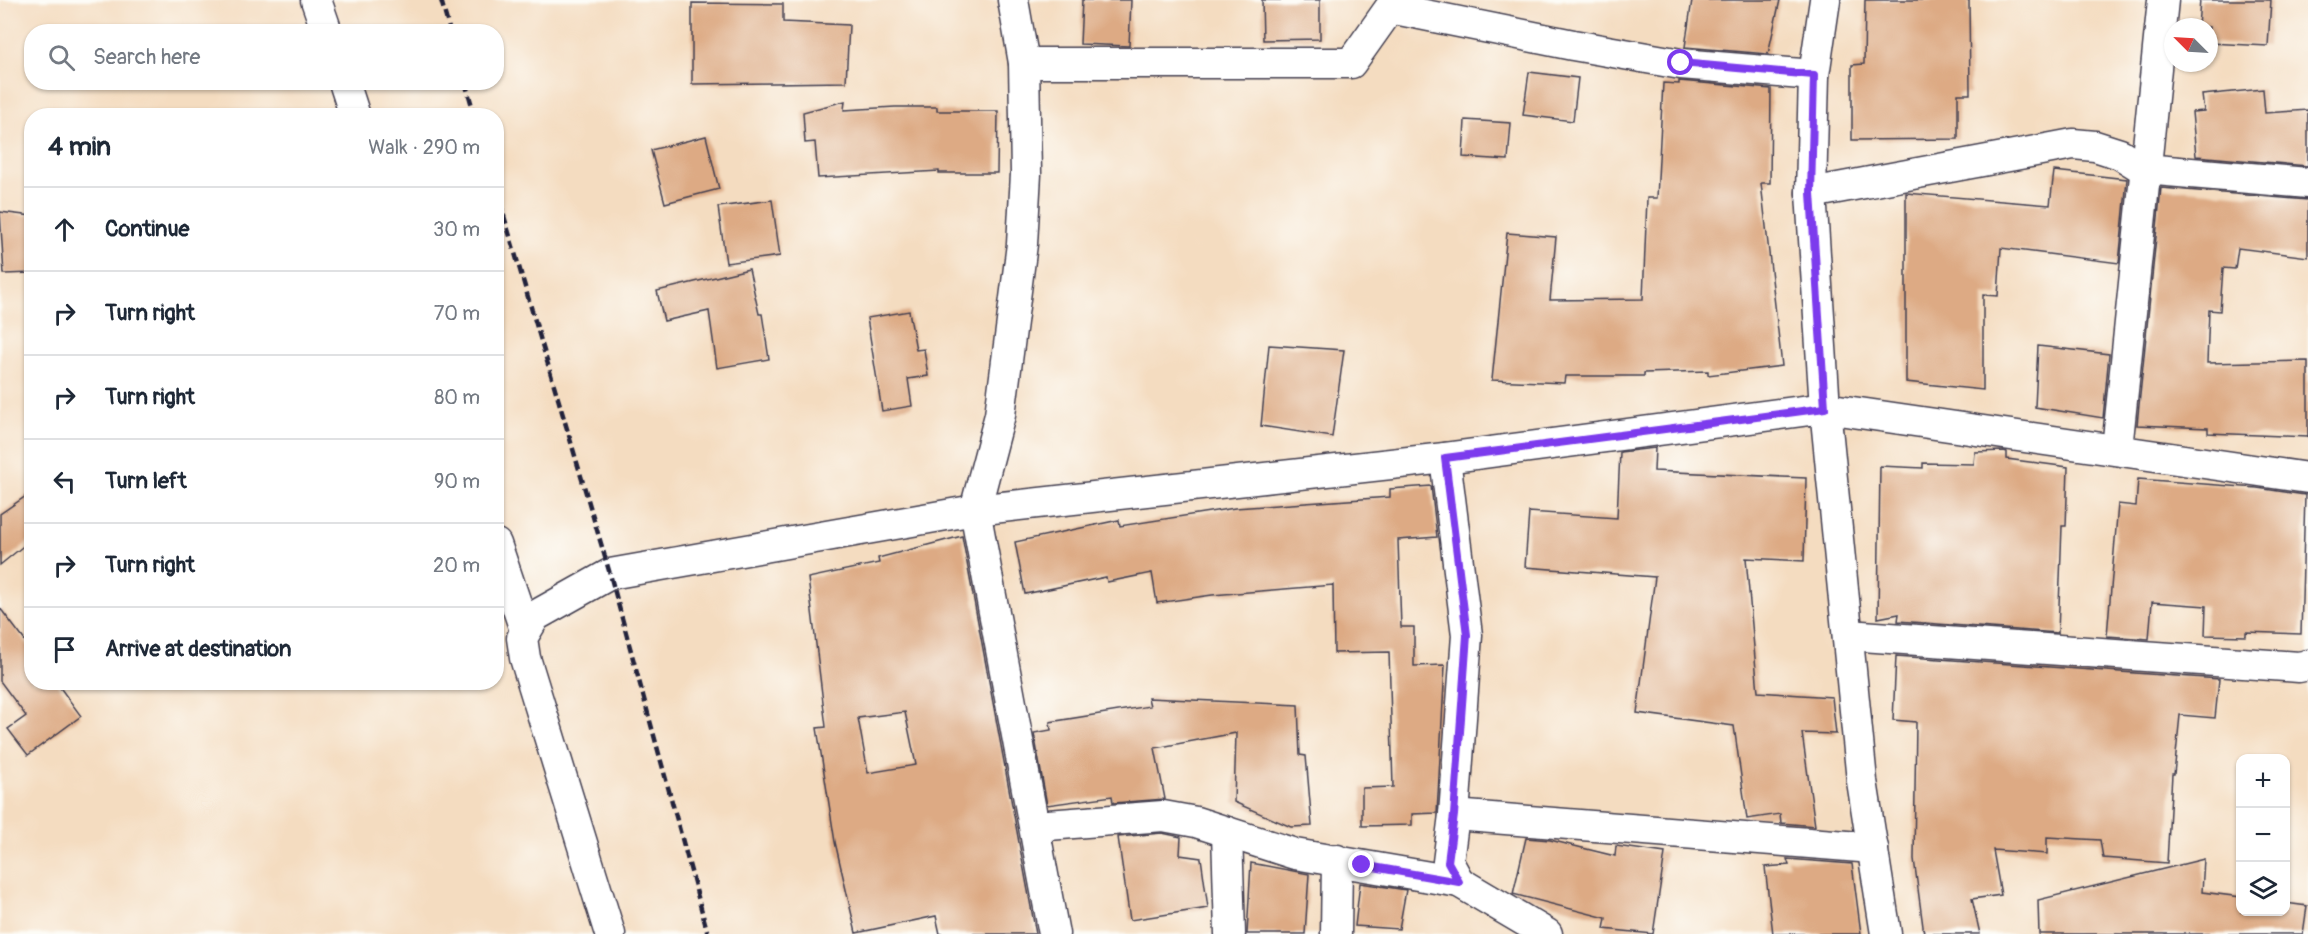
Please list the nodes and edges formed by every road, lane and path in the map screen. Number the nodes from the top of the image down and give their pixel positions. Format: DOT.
graph roads {
  1 [pos="316,0"];
  2 [pos="1013,0"];
  3 [pos="1825,0"];
  4 [pos="2163,0"];
  5 [pos="324,24"];
  6 [pos="1024,63"];
  7 [pos="1814,75"];
  8 [pos="347,90"];
  9 [pos="352,108"];
  10 [pos="2144,170"];
  11 [pos="2308,183"];
  12 [pos="1811,193"];
  13 [pos="1825,408"];
  14 [pos="2117,449"];
  15 [pos="1445,458"];
  16 [pos="2308,478"];
  17 [pos="975,510"];
  18 [pos="504,568"];
  19 [pos="525,630"];
  20 [pos="1848,635"];
  21 [pos="2308,665"];
  22 [pos="1454,815"];
  23 [pos="1035,826"];
  24 [pos="1227,832"];
  25 [pos="1873,848"];
  26 [pos="1337,860"];
  27 [pos="1459,882"];
  28 [pos="610,934"];
  29 [pos="1054,934"];
  30 [pos="1230,934"];
  31 [pos="1336,934"];
  32 [pos="1547,934"];
  33 [pos="1886,934"];
  1 -- 5 [label="street"];
  2 -- 6 [label="street"];
  3 -- 7 [label="street"];
  4 -- 10 [label="street"];
  6 -- 7 [label="street"];
  6 -- 17 [label="street"];
  7 -- 12 [label="street"];
  8 -- 9 [label="street"];
  10 -- 11 [label="street"];
  10 -- 12 [label="street"];
  10 -- 14 [label="street"];
  12 -- 13 [label="street"];
  13 -- 14 [label="street"];
  13 -- 15 [label="street"];
  13 -- 20 [label="street"];
  14 -- 16 [label="street"];
  15 -- 17 [label="street"];
  15 -- 22 [label="street"];
  17 -- 19 [label="street"];
  17 -- 23 [label="street"];
  18 -- 19 [label="street"];
  19 -- 28 [label="street"];
  20 -- 21 [label="street"];
  20 -- 25 [label="street"];
  22 -- 25 [label="street"];
  22 -- 27 [label="street"];
  23 -- 24 [label="street"];
  23 -- 29 [label="street"];
  24 -- 26 [label="street"];
  24 -- 30 [label="street"];
  25 -- 33 [label="street"];
  26 -- 27 [label="street"];
  26 -- 31 [label="street"];
  27 -- 32 [label="street"];
}
